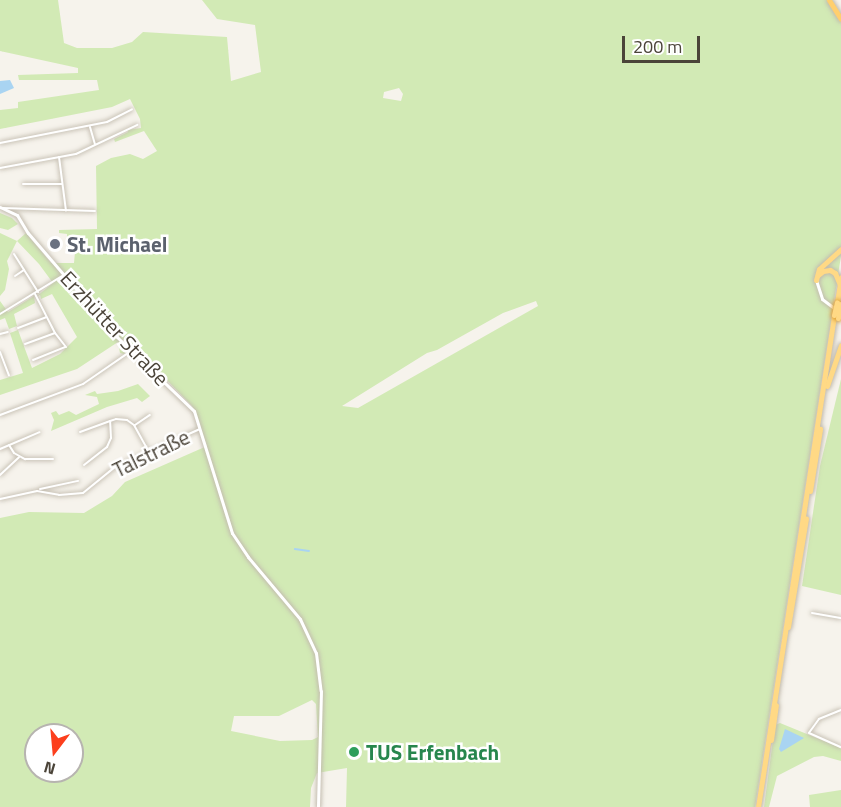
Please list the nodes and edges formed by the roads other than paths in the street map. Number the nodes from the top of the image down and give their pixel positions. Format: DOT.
graph roads {
  1 [pos="830,0"];
  2 [pos="841,17"];
  3 [pos="132,109"];
  4 [pos="90,125"];
  5 [pos="137,125"];
  6 [pos="0,142"];
  7 [pos="95,144"];
  8 [pos="59,157"];
  9 [pos="0,168"];
  10 [pos="23,184"];
  11 [pos="62,184"];
  12 [pos="2,208"];
  13 [pos="66,210"];
  14 [pos="95,211"];
  15 [pos="841,249"];
  16 [pos="14,254"];
  17 [pos="24,270"];
  18 [pos="64,275"];
  19 [pos="15,276"];
  20 [pos="841,277"];
  21 [pos="816,280"];
  22 [pos="840,285"];
  23 [pos="36,293"];
  24 [pos="839,301"];
  25 [pos="0,314"];
  26 [pos="838,315"];
  27 [pos="46,317"];
  28 [pos="18,328"];
  29 [pos="8,332"];
  30 [pos="55,333"];
  31 [pos="0,334"];
  32 [pos="25,344"];
  33 [pos="841,345"];
  34 [pos="131,351"];
  35 [pos="0,352"];
  36 [pos="33,360"];
  37 [pos="5,365"];
  38 [pos="0,366"];
  39 [pos="9,375"];
  40 [pos="827,386"];
  41 [pos="0,415"];
  42 [pos="150,415"];
  43 [pos="110,421"];
  44 [pos="134,425"];
  45 [pos="200,429"];
  46 [pos="40,432"];
  47 [pos="80,432"];
  48 [pos="9,445"];
  49 [pos="0,449"];
  50 [pos="149,452"];
  51 [pos="19,457"];
  52 [pos="53,459"];
  53 [pos="84,465"];
  54 [pos="0,475"];
  55 [pos="78,481"];
  56 [pos="37,491"];
  57 [pos="0,499"];
  58 [pos="812,613"];
  59 [pos="841,618"];
  60 [pos="841,710"];
  61 [pos="772,716"];
  62 [pos="841,747"];
  63 [pos="318,807"];
  64 [pos="760,807"];
  1 -- 2 [label="highway"];
  3 -- 4 [label="street"];
  4 -- 6 [label="street"];
  4 -- 7 [label="street"];
  5 -- 7 [label="street"];
  7 -- 8 [label="street"];
  8 -- 9 [label="street"];
  8 -- 11 [label="street"];
  10 -- 11 [label="street"];
  11 -- 13 [label="street"];
  12 -- 13 [label="street"];
  12 -- 18 [label="street, Erzhütter Straße"];
  13 -- 14 [label="street"];
  15 -- 21 [label="highway"];
  16 -- 17 [label="street"];
  17 -- 19 [label="street"];
  17 -- 23 [label="street"];
  18 -- 23 [label="street"];
  18 -- 34 [label="street, Erzhütter Straße"];
  20 -- 22 [label="highway"];
  21 -- 22 [label="highway"];
  21 -- 26 [label="street"];
  22 -- 24 [label="highway"];
  23 -- 25 [label="street"];
  23 -- 27 [label="street"];
  24 -- 26 [label="highway, bridge"];
  26 -- 40 [label="highway"];
  26 -- 61 [label="highway"];
  27 -- 28 [label="street"];
  27 -- 30 [label="street"];
  29 -- 31 [label="street"];
  30 -- 32 [label="street"];
  30 -- 36 [label="street"];
  33 -- 40 [label="highway"];
  34 -- 41 [label="street"];
  34 -- 45 [label="street, Erzhütter Straße"];
  35 -- 37 [label="street"];
  37 -- 38 [label="street"];
  37 -- 39 [label="street"];
  40 -- 61 [label="highway"];
  42 -- 44 [label="street"];
  43 -- 44 [label="street"];
  43 -- 47 [label="street"];
  43 -- 53 [label="street"];
  44 -- 50 [label="street"];
  45 -- 50 [label="street, Talstraße"];
  45 -- 63 [label="street, Erzhütter Straße"];
  46 -- 48 [label="street"];
  48 -- 49 [label="street"];
  48 -- 51 [label="street"];
  50 -- 56 [label="street, Talstraße"];
  51 -- 52 [label="street"];
  51 -- 54 [label="street"];
  55 -- 56 [label="street, Talstraße"];
  56 -- 57 [label="street, Talstraße"];
  58 -- 59 [label="street"];
  60 -- 62 [label="street"];
  61 -- 64 [label="highway"];
}
